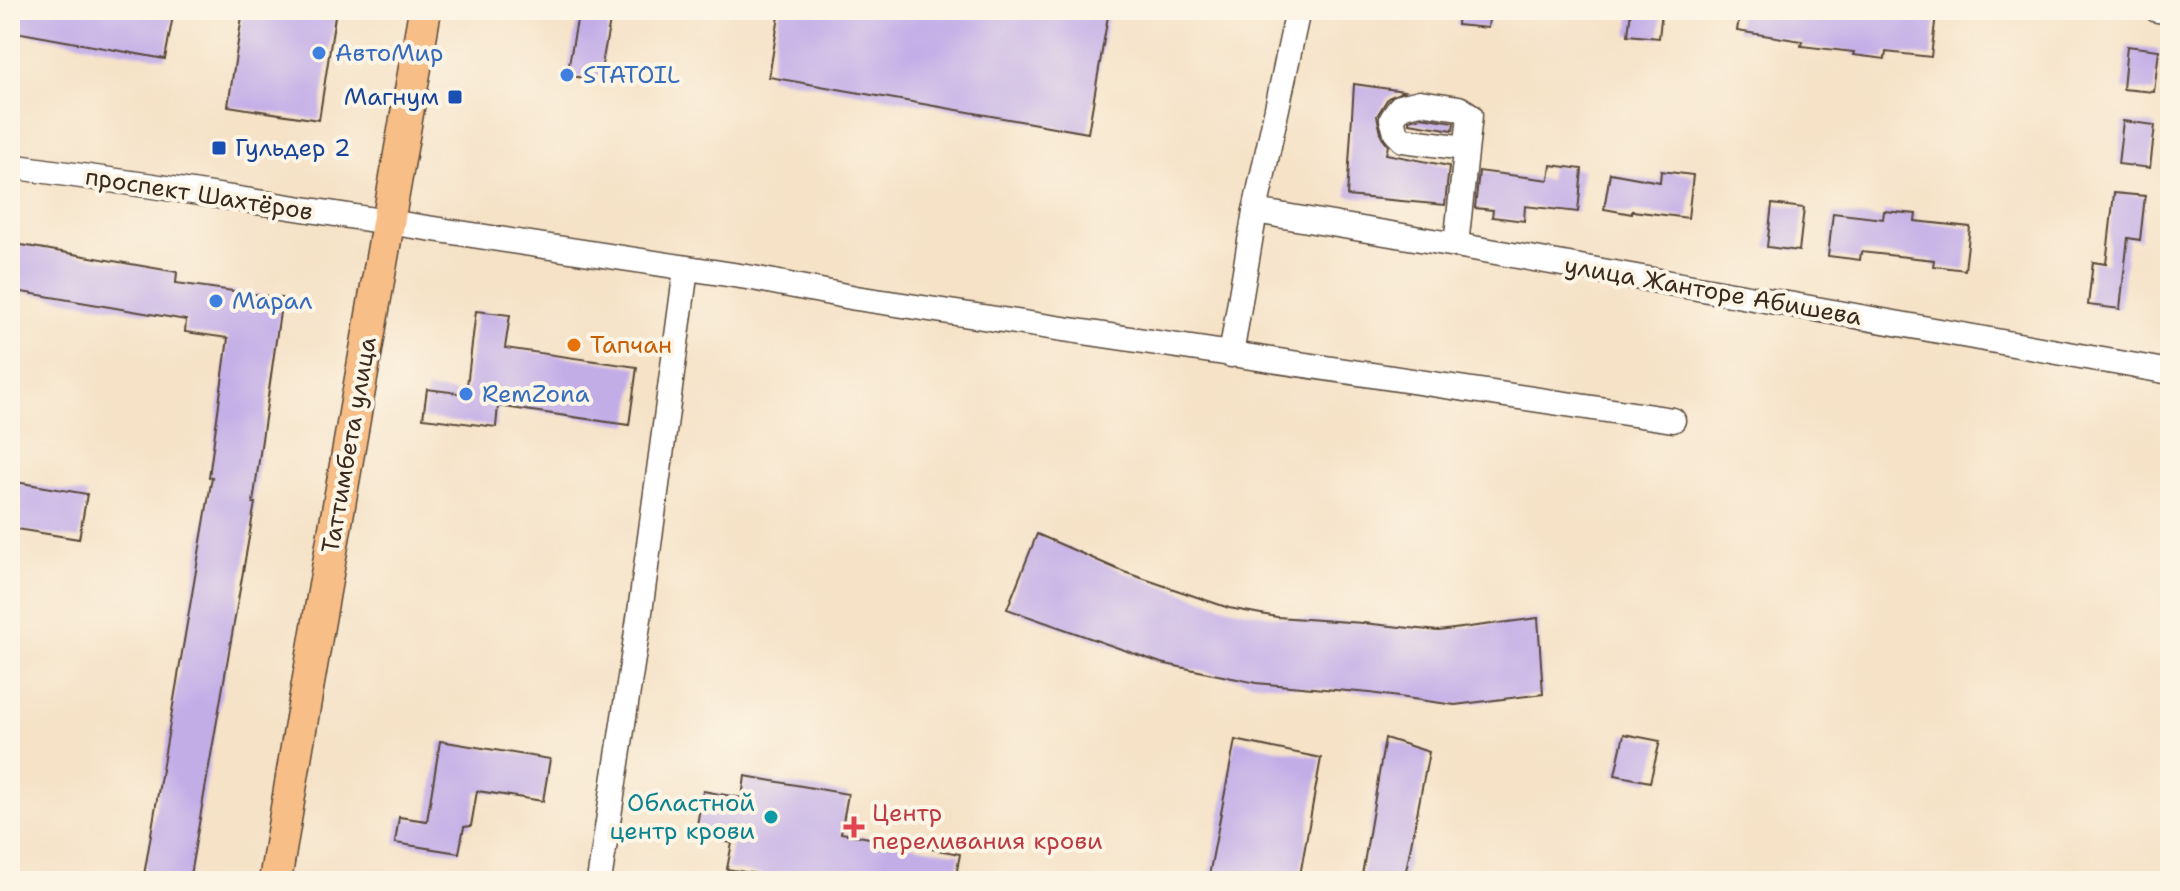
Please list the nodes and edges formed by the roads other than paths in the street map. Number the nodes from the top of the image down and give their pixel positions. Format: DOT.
graph roads {
  1 [pos="425,10"];
  2 [pos="1298,10"];
  3 [pos="2157,10"];
  4 [pos="2170,12"];
  5 [pos="1465,148"];
  6 [pos="10,166"];
  7 [pos="1255,211"];
  8 [pos="387,223"];
  9 [pos="1456,245"];
  10 [pos="686,269"];
  11 [pos="1231,355"];
  12 [pos="2170,366"];
  13 [pos="2170,372"];
  14 [pos="1673,420"];
  15 [pos="275,881"];
  16 [pos="599,881"];
  1 -- 8 [label="main road, Таттимбета улица"];
  2 -- 7 [label="street"];
  3 -- 4 [label="street"];
  5 -- 9 [label="street"];
  6 -- 8 [label="street, проспект Шахтёров"];
  7 -- 9 [label="street, улица Жанторе Абишева"];
  7 -- 11 [label="street"];
  8 -- 10 [label="street, проспект Шахтёров"];
  8 -- 15 [label="main road, Таттимбета улица"];
  9 -- 13 [label="street, улица Жанторе Абишева"];
  10 -- 11 [label="street, проспект Шахтёров"];
  10 -- 16 [label="street"];
  11 -- 14 [label="street, проспект Шахтёров"];
  12 -- 13 [label="street"];
}
